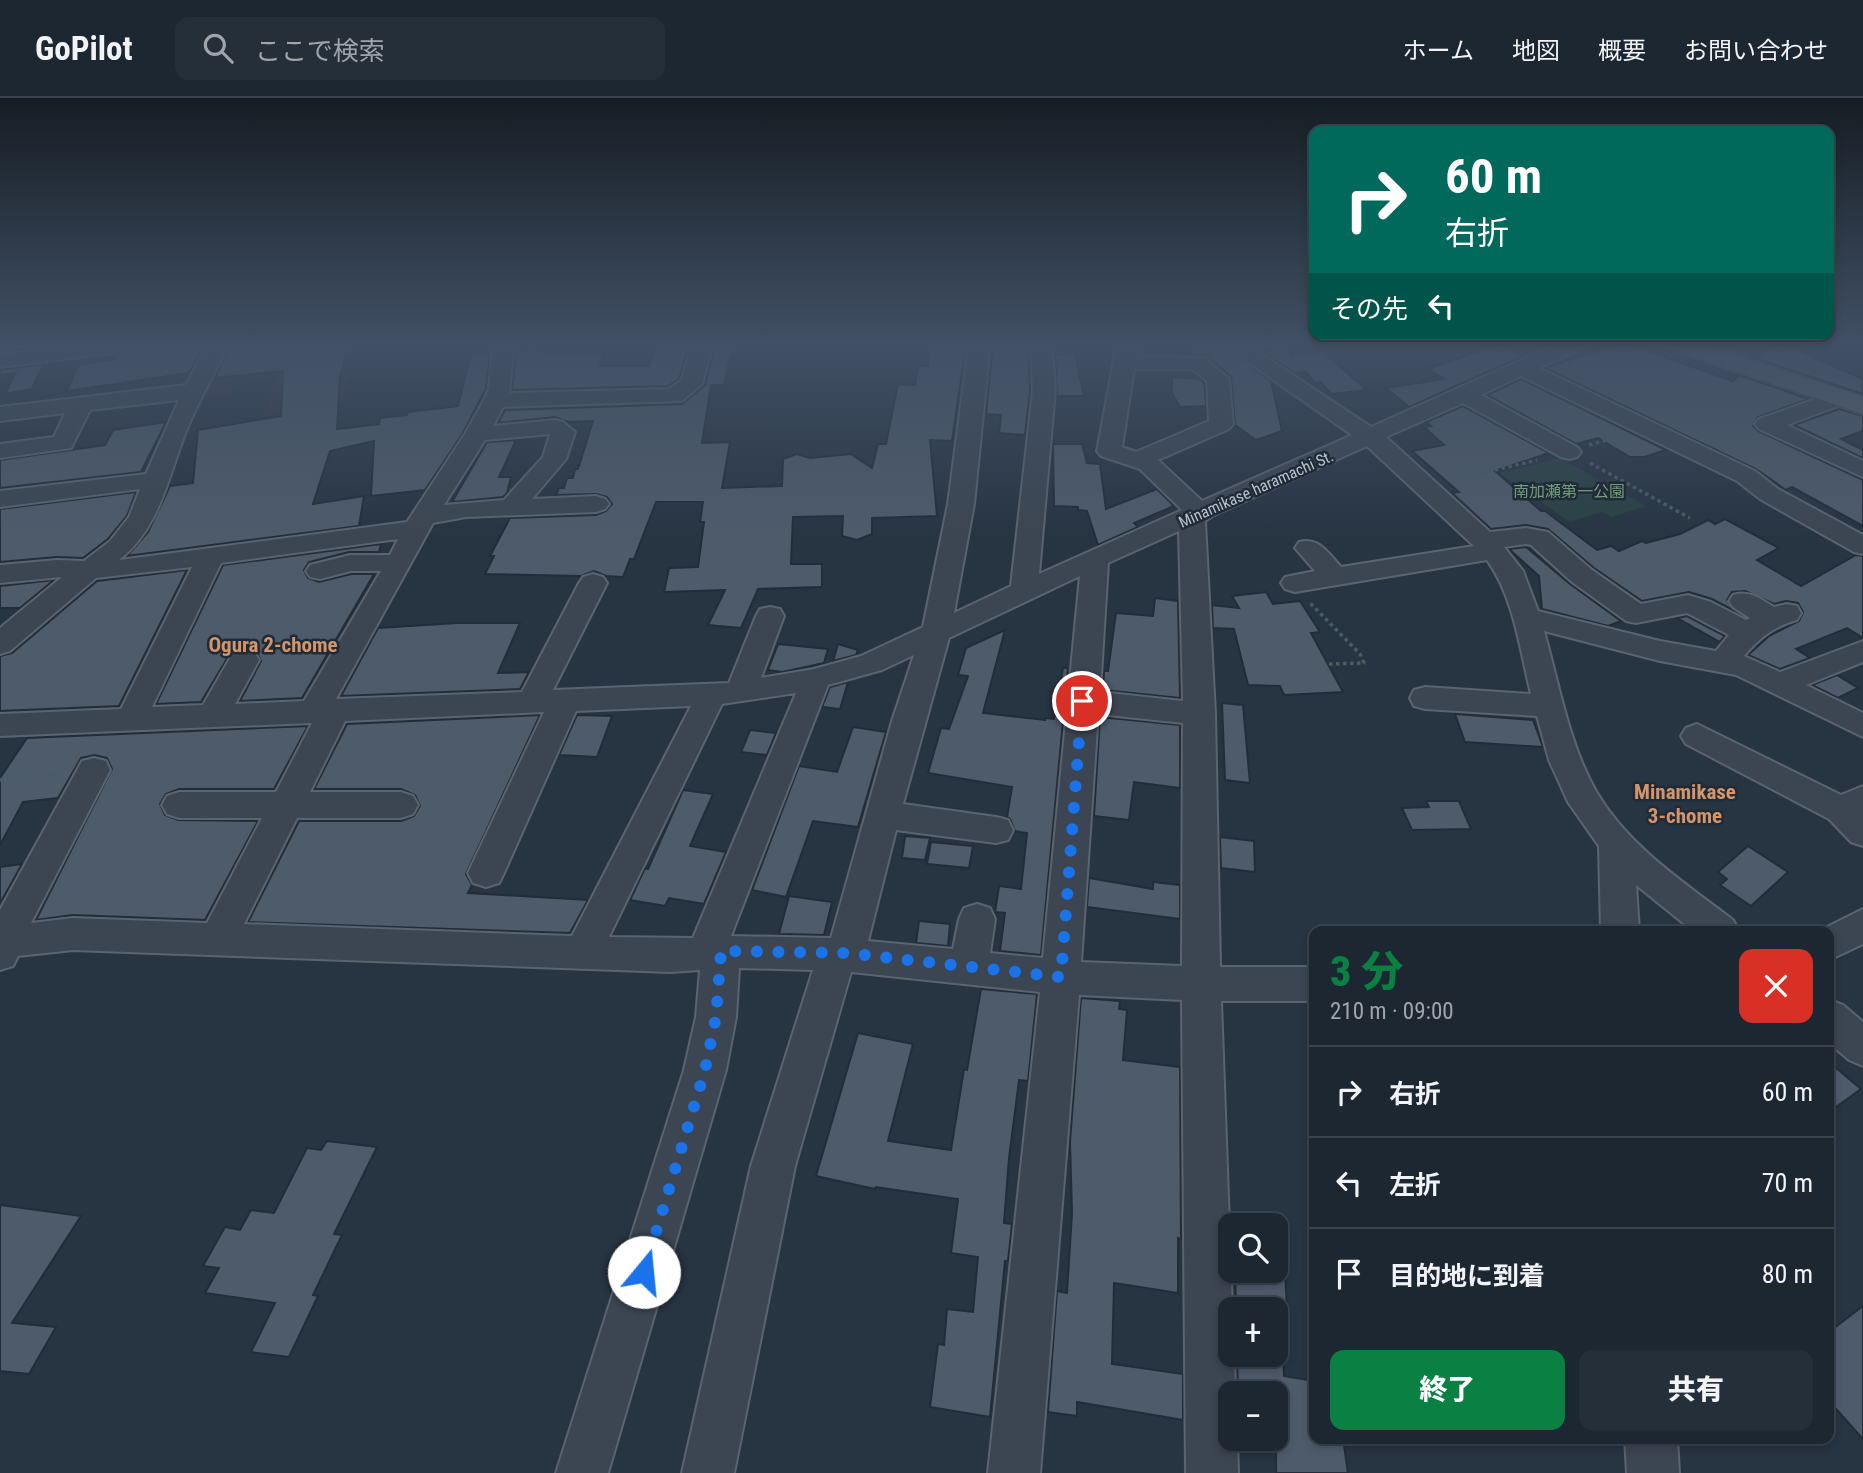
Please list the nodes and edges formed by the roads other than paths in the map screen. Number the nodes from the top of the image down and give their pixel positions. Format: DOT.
graph roads {
  1 [pos="47,408"];
  2 [pos="79,408"];
  3 [pos="187,408"];
  4 [pos="491,408"];
  5 [pos="972,408"];
  6 [pos="1042,408"];
  7 [pos="1118,408"];
  8 [pos="1220,408"];
  9 [pos="1328,408"];
  10 [pos="1436,408"];
  11 [pos="1489,408"];
  12 [pos="1605,408"];
  13 [pos="1810,408"];
  14 [pos="0,414"];
  15 [pos="477,433"];
  16 [pos="1371,437"];
  17 [pos="0,451"];
  18 [pos="1569,452"];
  19 [pos="1137,460"];
  20 [pos="1863,470"];
  21 [pos="156,480"];
  22 [pos="0,499"];
  23 [pos="596,504"];
  24 [pos="513,505"];
  25 [pos="1197,516"];
  26 [pos="419,523"];
  27 [pos="1489,546"];
  28 [pos="1863,546"];
  29 [pos="1308,548"];
  30 [pos="212,554"];
  31 [pos="1095,561"];
  32 [pos="399,563"];
  33 [pos="90,569"];
  34 [pos="320,571"];
  35 [pos="0,574"];
  36 [pos="1334,576"];
  37 [pos="593,583"];
  38 [pos="1295,583"];
  39 [pos="1024,591"];
  40 [pos="1743,601"];
  41 [pos="770,616"];
  42 [pos="1525,617"];
  43 [pos="1768,621"];
  44 [pos="936,632"];
  45 [pos="0,643"];
  46 [pos="1863,651"];
  47 [pos="244,660"];
  48 [pos="1723,662"];
  49 [pos="814,679"];
  50 [pos="1781,683"];
  51 [pos="726,693"];
  52 [pos="1425,698"];
  53 [pos="548,701"];
  54 [pos="1082,701"];
  55 [pos="1550,706"];
  56 [pos="324,712"];
  57 [pos="1199,714"];
  58 [pos="212,717"];
  59 [pos="130,721"];
  60 [pos="0,725"];
  61 [pos="1863,726"];
  62 [pos="1696,736"];
  63 [pos="94,770"];
  64 [pos="287,803"];
  65 [pos="179,805"];
  66 [pos="401,805"];
  67 [pos="1856,814"];
  68 [pos="883,815"];
  69 [pos="996,830"];
  70 [pos="1616,844"];
  71 [pos="486,873"];
  72 [pos="977,919"];
  73 [pos="1863,925"];
  74 [pos="1620,926"];
  75 [pos="1714,926"];
  76 [pos="217,941"];
  77 [pos="1834,941"];
  78 [pos="3,948"];
  79 [pos="713,951"];
  80 [pos="583,952"];
  81 [pos="841,954"];
  82 [pos="969,967"];
  83 [pos="1061,977"];
  84 [pos="1201,984"];
  85 [pos="1309,984"];
  86 [pos="1834,1022"];
  87 [pos="1863,1047"];
  88 [pos="1651,1444"];
  89 [pos="582,1473"];
  90 [pos="708,1473"];
  91 [pos="1014,1473"];
  92 [pos="1212,1473"];
  93 [pos="1653,1473"];
  1 -- 14 [label="street"];
  2 -- 17 [label="street"];
  3 -- 21 [label="street"];
  4 -- 15 [label="street"];
  5 -- 44 [label="street"];
  6 -- 39 [label="street"];
  7 -- 19 [label="street"];
  8 -- 19 [label="street"];
  9 -- 16 [label="street"];
  10 -- 16 [label="street, Minamikase haramachi St."];
  11 -- 18 [label="street"];
  12 -- 28 [label="street"];
  13 -- 20 [label="street"];
  15 -- 24 [label="street"];
  15 -- 26 [label="street"];
  16 -- 25 [label="street, Minamikase haramachi St."];
  16 -- 27 [label="street"];
  19 -- 25 [label="street"];
  21 -- 22 [label="street"];
  21 -- 33 [label="street"];
  23 -- 24 [label="street"];
  24 -- 26 [label="street"];
  25 -- 31 [label="street, Minamikase haramachi St."];
  25 -- 57 [label="street"];
  26 -- 30 [label="street"];
  26 -- 32 [label="street"];
  27 -- 36 [label="street"];
  27 -- 42 [label="street"];
  27 -- 43 [label="street"];
  29 -- 36 [label="street"];
  30 -- 33 [label="street"];
  30 -- 59 [label="street"];
  31 -- 39 [label="street, Minamikase haramachi St."];
  31 -- 54 [label="street"];
  32 -- 34 [label="street"];
  32 -- 56 [label="street"];
  33 -- 35 [label="street"];
  33 -- 45 [label="street"];
  36 -- 38 [label="street"];
  37 -- 53 [label="street"];
  39 -- 44 [label="street, Minamikase haramachi St."];
  40 -- 43 [label="street"];
  41 -- 51 [label="street"];
  42 -- 48 [label="street"];
  42 -- 55 [label="street"];
  43 -- 48 [label="street"];
  44 -- 49 [label="street, Minamikase haramachi St."];
  44 -- 68 [label="street"];
  46 -- 50 [label="street"];
  47 -- 58 [label="street"];
  48 -- 50 [label="street"];
  49 -- 51 [label="street, Minamikase haramachi St."];
  49 -- 79 [label="street"];
  50 -- 61 [label="street"];
  51 -- 53 [label="street, Minamikase haramachi St."];
  51 -- 80 [label="street"];
  52 -- 55 [label="street"];
  53 -- 56 [label="street, Minamikase haramachi St."];
  53 -- 71 [label="street"];
  54 -- 57 [label="street"];
  54 -- 83 [label="street"];
  55 -- 70 [label="street"];
  56 -- 58 [label="street, Minamikase haramachi St."];
  56 -- 64 [label="street"];
  57 -- 84 [label="street"];
  58 -- 59 [label="street, Minamikase haramachi St."];
  59 -- 60 [label="street, Minamikase haramachi St."];
  62 -- 67 [label="street"];
  63 -- 78 [label="street"];
  64 -- 65 [label="street"];
  64 -- 66 [label="street"];
  64 -- 76 [label="street"];
  68 -- 69 [label="street"];
  68 -- 81 [label="street"];
  70 -- 74 [label="street"];
  70 -- 75 [label="street"];
  72 -- 82 [label="street"];
  73 -- 77 [label="street"];
  76 -- 78 [label="street"];
  76 -- 80 [label="street"];
  79 -- 80 [label="street"];
  79 -- 81 [label="street"];
  79 -- 89 [label="street"];
  81 -- 82 [label="street"];
  81 -- 90 [label="street"];
  82 -- 83 [label="street"];
  83 -- 84 [label="street"];
  83 -- 91 [label="street"];
  84 -- 85 [label="street"];
  84 -- 92 [label="street"];
  86 -- 87 [label="street"];
  88 -- 93 [label="street"];
}
